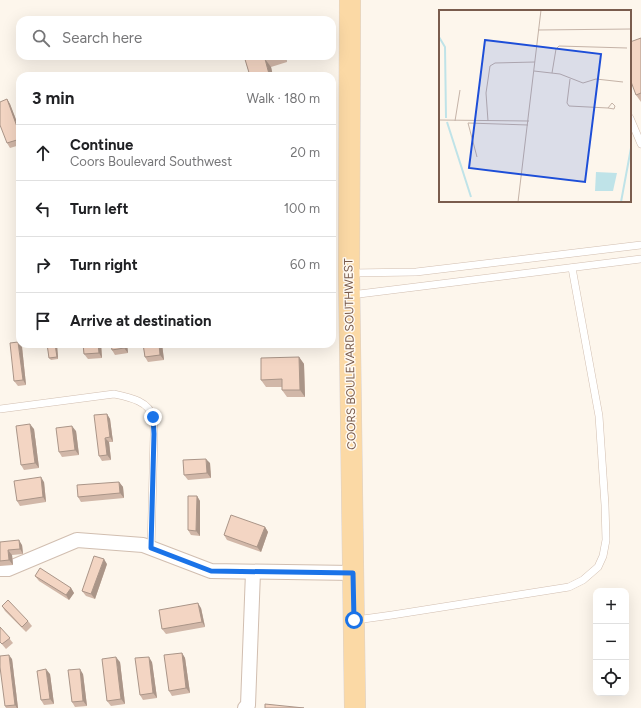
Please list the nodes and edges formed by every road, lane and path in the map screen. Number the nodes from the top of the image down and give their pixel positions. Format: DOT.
graph roads {
  1 [pos="350,0"];
  2 [pos="631,120"];
  3 [pos="641,144"];
  4 [pos="641,245"];
  5 [pos="641,259"];
  6 [pos="572,268"];
  7 [pos="349,274"];
  8 [pos="349,295"];
  9 [pos="0,409"];
  10 [pos="151,548"];
  11 [pos="0,569"];
  12 [pos="253,572"];
  13 [pos="353,573"];
  14 [pos="354,620"];
  15 [pos="245,708"];
  16 [pos="355,708"];
  1 -- 7 [label="main road, COORS BOULEVARD SOUTHWEST"];
  2 -- 3 [label="lane"];
  4 -- 7 [label="lane"];
  5 -- 6 [label="lane"];
  6 -- 8 [label="lane"];
  6 -- 14 [label="lane"];
  7 -- 8 [label="main road, COORS BOULEVARD SOUTHWEST"];
  8 -- 13 [label="main road, COORS BOULEVARD SOUTHWEST"];
  9 -- 10 [label="lane"];
  10 -- 11 [label="street"];
  10 -- 12 [label="street"];
  12 -- 13 [label="street"];
  12 -- 15 [label="street"];
  13 -- 14 [label="main road, COORS BOULEVARD SOUTHWEST"];
  14 -- 16 [label="main road, COORS BOULEVARD SOUTHWEST"];
}
